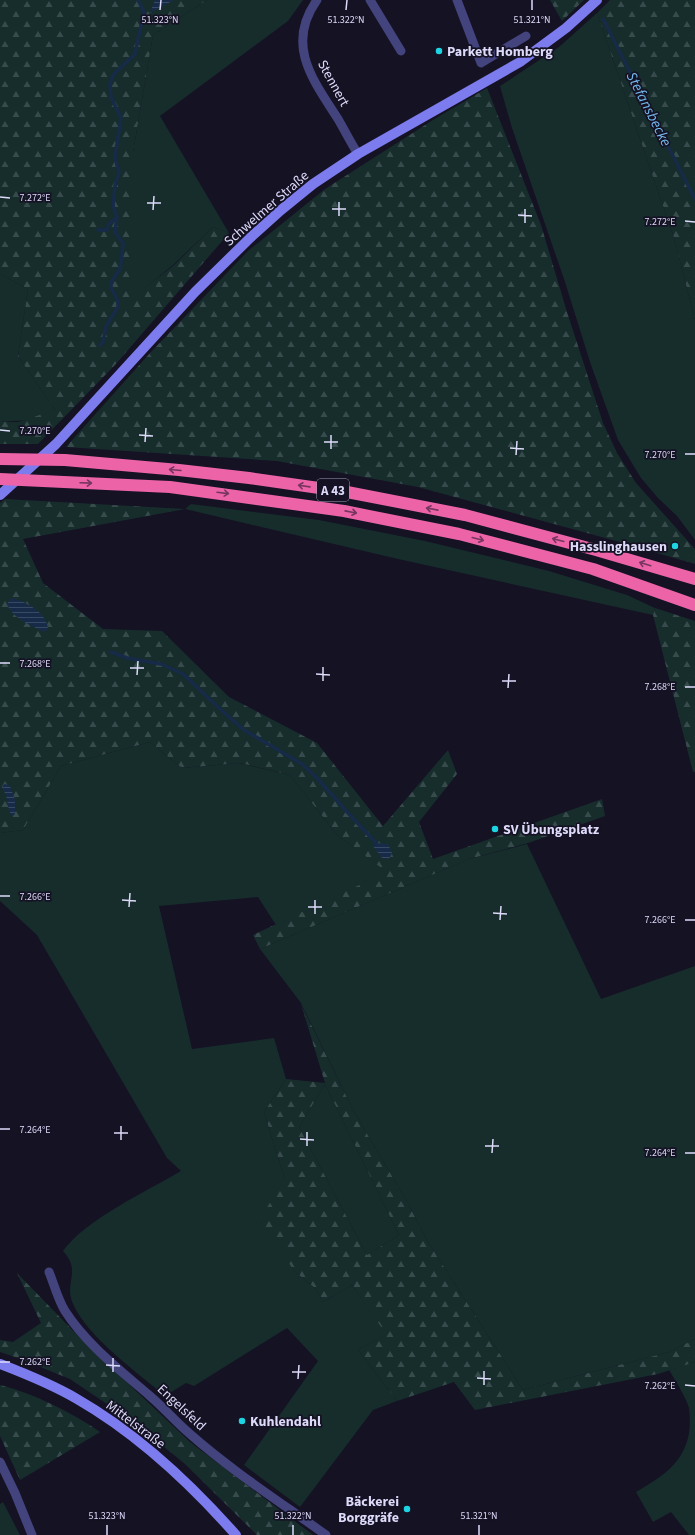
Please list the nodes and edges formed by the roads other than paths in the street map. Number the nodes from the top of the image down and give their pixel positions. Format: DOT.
graph roads {
  1 [pos="317,0"];
  2 [pos="370,0"];
  3 [pos="457,0"];
  4 [pos="597,0"];
  5 [pos="526,36"];
  6 [pos="401,51"];
  7 [pos="358,154"];
  8 [pos="6,459"];
  9 [pos="0,479"];
  10 [pos="0,495"];
  11 [pos="695,580"];
  12 [pos="695,605"];
  13 [pos="50,1272"];
  14 [pos="0,1364"];
  15 [pos="0,1462"];
  16 [pos="32,1535"];
  17 [pos="236,1535"];
  18 [pos="326,1535"];
  1 -- 7 [label="street, Stennert"];
  2 -- 6 [label="street"];
  3 -- 5 [label="street"];
  4 -- 7 [label="main road, Schwelmer Straße"];
  7 -- 10 [label="main road, Schwelmer Straße"];
  11 -- 8 [label="highway, A 43, one-way"];
  9 -- 12 [label="highway, A 43, one-way"];
  13 -- 18 [label="street, Engelsfeld"];
  14 -- 17 [label="main road, Mittelstraße"];
  15 -- 16 [label="street"];
}
